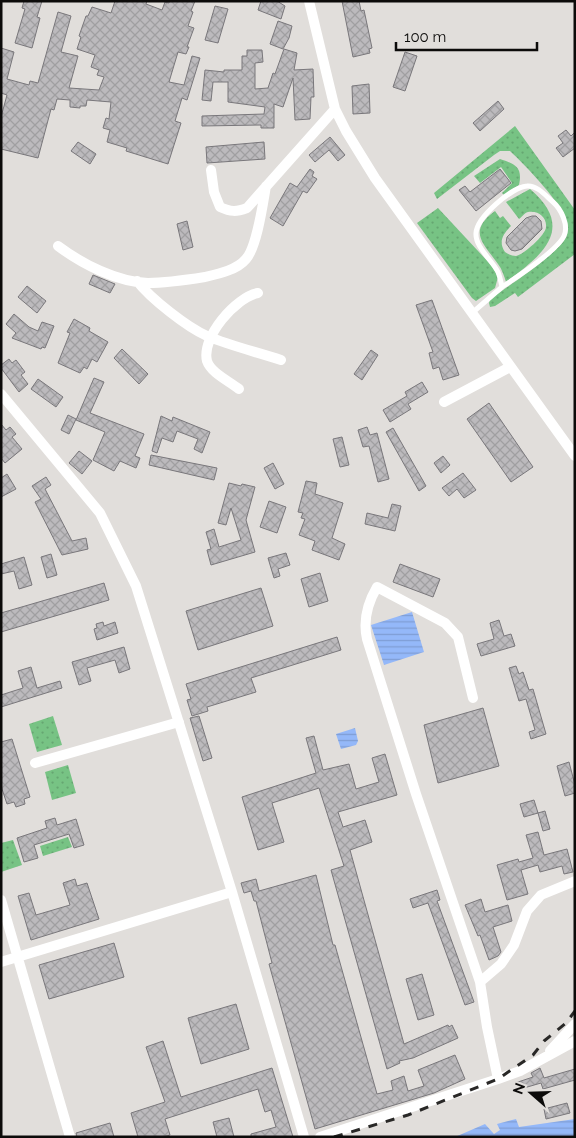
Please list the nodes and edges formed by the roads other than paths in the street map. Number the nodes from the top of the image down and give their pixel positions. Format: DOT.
graph roads {
  1 [pos="309,1"];
  2 [pos="335,109"];
  3 [pos="211,170"];
  4 [pos="266,186"];
  5 [pos="58,246"];
  6 [pos="137,281"];
  7 [pos="502,287"];
  8 [pos="258,293"];
  9 [pos="472,313"];
  10 [pos="210,336"];
  11 [pos="281,360"];
  12 [pos="510,367"];
  13 [pos="239,388"];
  14 [pos="1,394"];
  15 [pos="444,402"];
  16 [pos="575,456"];
  17 [pos="473,698"];
  18 [pos="179,722"];
  19 [pos="34,763"];
  20 [pos="575,881"];
  21 [pos="232,892"];
  22 [pos="1,900"];
  23 [pos="19,957"];
  24 [pos="1,962"];
  25 [pos="480,982"];
  26 [pos="575,1024"];
  27 [pos="575,1041"];
  28 [pos="542,1059"];
  29 [pos="498,1079"];
  30 [pos="70,1137"];
  31 [pos="304,1137"];
  32 [pos="320,1137"];
  1 -- 2 [label="street"];
  2 -- 4 [label="street"];
  2 -- 9 [label="street"];
  3 -- 4 [label="street"];
  4 -- 6 [label="street"];
  5 -- 6 [label="street"];
  6 -- 10 [label="street"];
  7 -- 7 [label="lane"];
  7 -- 9 [label="lane"];
  8 -- 10 [label="street"];
  9 -- 12 [label="street"];
  10 -- 11 [label="street"];
  10 -- 13 [label="street"];
  12 -- 15 [label="street"];
  12 -- 16 [label="street"];
  14 -- 18 [label="street"];
  17 -- 25 [label="street"];
  18 -- 19 [label="street"];
  18 -- 21 [label="street"];
  20 -- 25 [label="street"];
  21 -- 23 [label="street"];
  21 -- 31 [label="street"];
  22 -- 23 [label="street"];
  23 -- 24 [label="street"];
  23 -- 30 [label="street"];
  25 -- 29 [label="street"];
  26 -- 28 [label="street"];
  27 -- 28 [label="street"];
  28 -- 29 [label="street"];
  29 -- 32 [label="street"];
}
